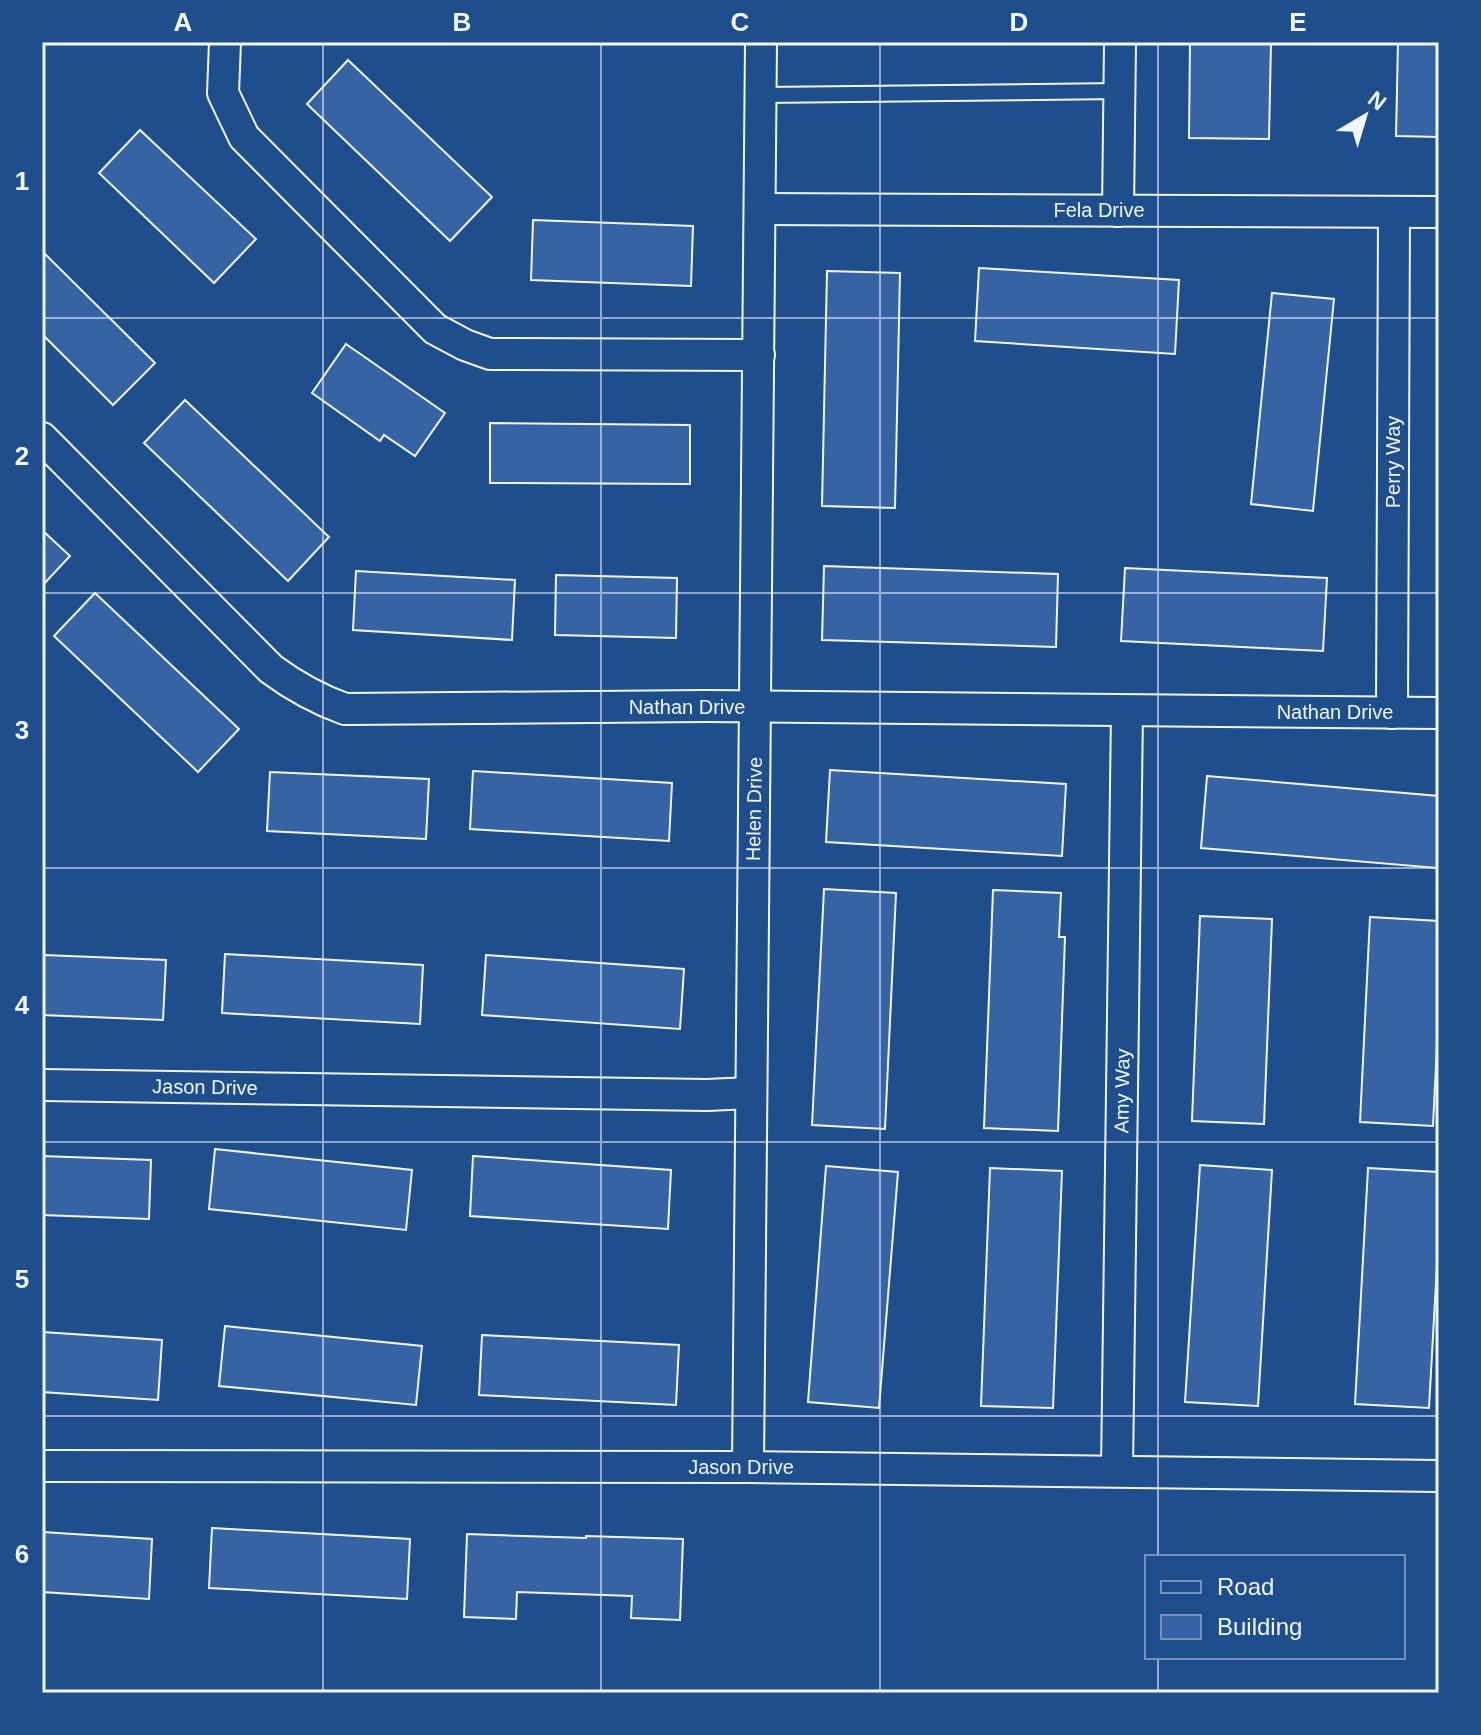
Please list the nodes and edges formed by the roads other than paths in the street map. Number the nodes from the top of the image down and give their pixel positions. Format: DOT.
graph roads {
  1 [pos="225,42"];
  2 [pos="761,42"];
  3 [pos="1120,42"];
  4 [pos="1120,91"];
  5 [pos="761,95"];
  6 [pos="760,209"];
  7 [pos="1118,211"];
  8 [pos="1394,212"];
  9 [pos="1439,212"];
  10 [pos="759,355"];
  11 [pos="42,438"];
  12 [pos="755,707"];
  13 [pos="1127,711"];
  14 [pos="1392,713"];
  15 [pos="1439,713"];
  16 [pos="42,1085"];
  17 [pos="751,1093"];
  18 [pos="42,1466"];
  19 [pos="748,1467"];
  20 [pos="1117,1471"];
  21 [pos="1439,1476"];
  1 -- 10 [label="street"];
  2 -- 5 [label="street, Helen Drive"];
  3 -- 4 [label="street"];
  4 -- 5 [label="lane"];
  4 -- 7 [label="street"];
  5 -- 6 [label="street, Helen Drive"];
  6 -- 7 [label="street, Fela Drive"];
  6 -- 10 [label="street, Helen Drive"];
  7 -- 8 [label="street, Fela Drive"];
  8 -- 9 [label="street, Fela Drive"];
  8 -- 14 [label="street, Perry Way"];
  10 -- 12 [label="street, Helen Drive"];
  11 -- 12 [label="street, Nathan Drive"];
  12 -- 13 [label="street, Nathan Drive"];
  12 -- 17 [label="street, Helen Drive"];
  13 -- 14 [label="street, Nathan Drive"];
  13 -- 20 [label="street, Amy Way"];
  14 -- 15 [label="street, Nathan Drive"];
  16 -- 17 [label="street, Jason Drive"];
  17 -- 19 [label="street, Helen Drive"];
  18 -- 19 [label="street, Jason Drive"];
  19 -- 20 [label="street, Jason Drive"];
  20 -- 21 [label="street, Jason Drive"];
}
